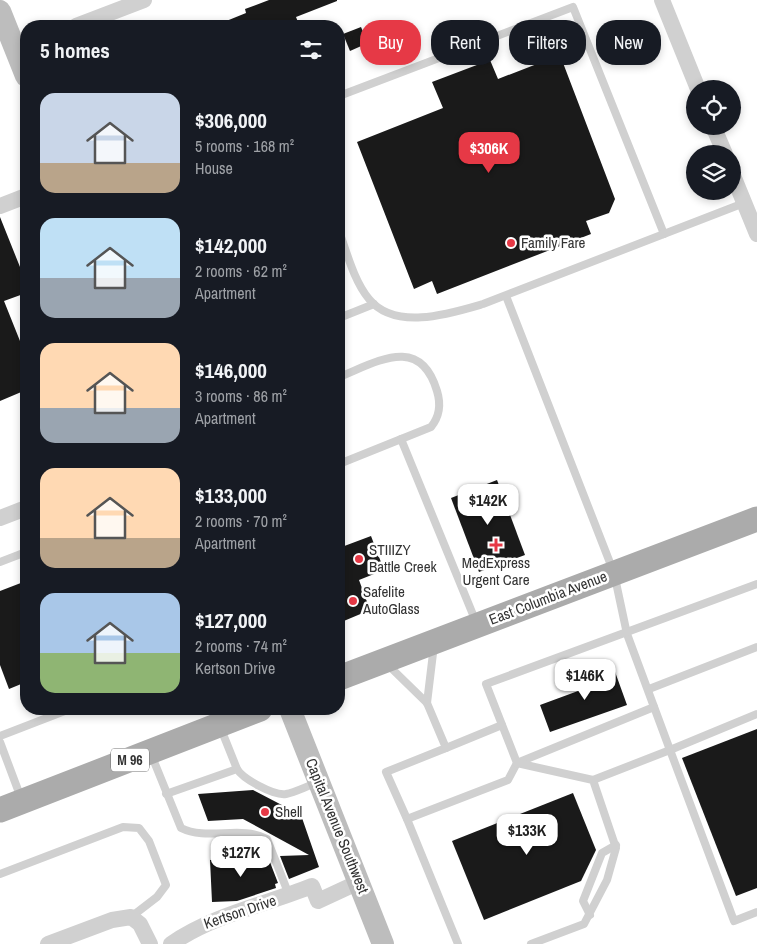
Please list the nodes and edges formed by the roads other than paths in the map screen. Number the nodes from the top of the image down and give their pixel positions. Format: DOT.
graph roads {
  1 [pos="144,0"];
  2 [pos="662,0"];
  3 [pos="0,11"];
  4 [pos="92,20"];
  5 [pos="20,45"];
  6 [pos="694,80"];
  7 [pos="345,94"];
  8 [pos="741,195"];
  9 [pos="20,202"];
  10 [pos="744,202"];
  11 [pos="0,206"];
  12 [pos="664,234"];
  13 [pos="757,234"];
  14 [pos="345,246"];
  15 [pos="506,296"];
  16 [pos="374,304"];
  17 [pos="345,316"];
  18 [pos="345,375"];
  19 [pos="402,438"];
  20 [pos="345,462"];
  21 [pos="20,510"];
  22 [pos="0,518"];
  23 [pos="757,519"];
  24 [pos="20,554"];
  25 [pos="0,562"];
  26 [pos="614,573"];
  27 [pos="757,584"];
  28 [pos="477,625"];
  29 [pos="627,634"];
  30 [pos="434,642"];
  31 [pos="757,648"];
  32 [pos="384,661"];
  33 [pos="345,676"];
  34 [pos="648,689"];
  35 [pos="427,703"];
  36 [pos="654,707"];
  37 [pos="757,714"];
  38 [pos="54,715"];
  39 [pos="245,715"];
  40 [pos="292,715"];
  41 [pos="220,725"];
  42 [pos="502,725"];
  43 [pos="0,736"];
  44 [pos="0,742"];
  45 [pos="446,748"];
  46 [pos="670,750"];
  47 [pos="150,752"];
  48 [pos="517,763"];
  49 [pos="238,768"];
  50 [pos="593,780"];
  51 [pos="319,782"];
  52 [pos="166,794"];
  53 [pos="11,806"];
  54 [pos="407,819"];
  55 [pos="616,845"];
  56 [pos="0,874"];
  57 [pos="359,882"];
  58 [pos="289,895"];
  59 [pos="757,912"];
  60 [pos="590,915"];
  61 [pos="131,917"];
  62 [pos="48,944"];
  63 [pos="150,944"];
  64 [pos="171,944"];
  65 [pos="384,944"];
  66 [pos="458,944"];
  67 [pos="531,944"];
  1 -- 4 [label="street"];
  2 -- 6 [label="street"];
  3 -- 5 [label="main road"];
  7 -- 12 [label="lane"];
  8 -- 10 [label="street"];
  9 -- 11 [label="street"];
  10 -- 12 [label="lane"];
  10 -- 13 [label="street"];
  12 -- 15 [label="lane"];
  14 -- 16 [label="lane"];
  15 -- 16 [label="lane"];
  15 -- 26 [label="lane"];
  16 -- 17 [label="lane"];
  18 -- 19 [label="lane"];
  19 -- 20 [label="lane"];
  19 -- 28 [label="lane"];
  21 -- 22 [label="street"];
  23 -- 26 [label="main road, East Columbia Avenue"];
  24 -- 25 [label="lane"];
  26 -- 28 [label="main road, East Columbia Avenue"];
  26 -- 29 [label="lane"];
  27 -- 29 [label="lane"];
  28 -- 30 [label="main road, East Columbia Avenue"];
  29 -- 34 [label="lane"];
  29 -- 42 [label="lane"];
  30 -- 32 [label="main road, East Columbia Avenue"];
  30 -- 35 [label="lane"];
  31 -- 34 [label="lane"];
  32 -- 33 [label="main road, East Columbia Avenue"];
  32 -- 35 [label="lane"];
  34 -- 36 [label="lane"];
  35 -- 45 [label="lane"];
  36 -- 46 [label="lane"];
  36 -- 48 [label="lane"];
  37 -- 46 [label="lane"];
  38 -- 43 [label="lane"];
  39 -- 41 [label="main road, M 96"];
  40 -- 51 [label="main road, Capital Avenue Southwest"];
  41 -- 47 [label="main road, M 96"];
  41 -- 49 [label="lane"];
  42 -- 45 [label="lane"];
  42 -- 48 [label="lane"];
  44 -- 53 [label="lane"];
  45 -- 54 [label="lane"];
  46 -- 50 [label="lane"];
  46 -- 59 [label="lane"];
  47 -- 52 [label="lane"];
  47 -- 53 [label="main road, M 96"];
  48 -- 50 [label="lane"];
  48 -- 54 [label="lane"];
  49 -- 51 [label="lane"];
  49 -- 52 [label="lane"];
  50 -- 55 [label="lane"];
  51 -- 57 [label="main road, Capital Avenue Southwest"];
  52 -- 58 [label="lane"];
  54 -- 66 [label="lane"];
  55 -- 60 [label="lane"];
  55 -- 60 [label="lane"];
  56 -- 61 [label="lane"];
  57 -- 58 [label="street, Kertson Drive"];
  57 -- 65 [label="main road, Capital Avenue Southwest"];
  58 -- 64 [label="street, Kertson Drive"];
  60 -- 67 [label="lane"];
  61 -- 62 [label="street"];
  61 -- 63 [label="street"];
}
